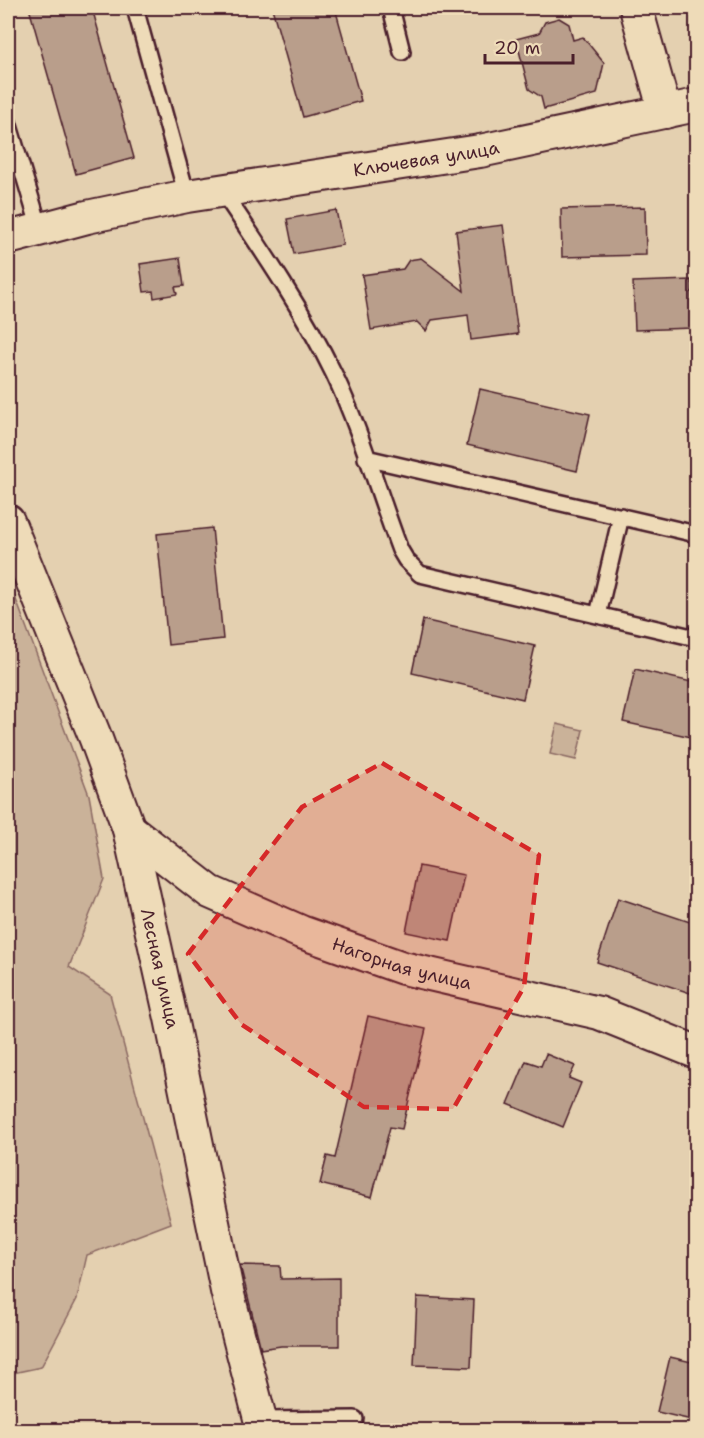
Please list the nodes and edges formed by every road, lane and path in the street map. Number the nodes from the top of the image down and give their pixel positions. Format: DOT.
graph roads {
  1 [pos="135,8"];
  2 [pos="391,8"];
  3 [pos="636,8"];
  4 [pos="402,52"];
  5 [pos="696,105"];
  6 [pos="665,112"];
  7 [pos="8,122"];
  8 [pos="222,191"];
  9 [pos="187,196"];
  10 [pos="40,229"];
  11 [pos="8,238"];
  12 [pos="366,458"];
  13 [pos="621,516"];
  14 [pos="8,521"];
  15 [pos="696,534"];
  16 [pos="598,615"];
  17 [pos="696,638"];
  18 [pos="129,829"];
  19 [pos="696,1052"];
  20 [pos="355,1419"];
  21 [pos="262,1425"];
  1 -- 9 [label="lane"];
  2 -- 4 [label="lane"];
  3 -- 6 [label="street"];
  5 -- 6 [label="street, Ключевая улица"];
  6 -- 8 [label="street, Ключевая улица"];
  7 -- 10 [label="lane"];
  8 -- 9 [label="street, Ключевая улица"];
  8 -- 12 [label="lane"];
  9 -- 10 [label="street, Ключевая улица"];
  10 -- 11 [label="street, Ключевая улица"];
  12 -- 13 [label="lane"];
  12 -- 16 [label="lane"];
  13 -- 15 [label="lane"];
  13 -- 16 [label="lane"];
  14 -- 18 [label="street, Лесная улица"];
  16 -- 17 [label="lane"];
  18 -- 19 [label="street, Нагорная улица"];
  18 -- 21 [label="street, Лесная улица"];
  20 -- 21 [label="lane"];
}
